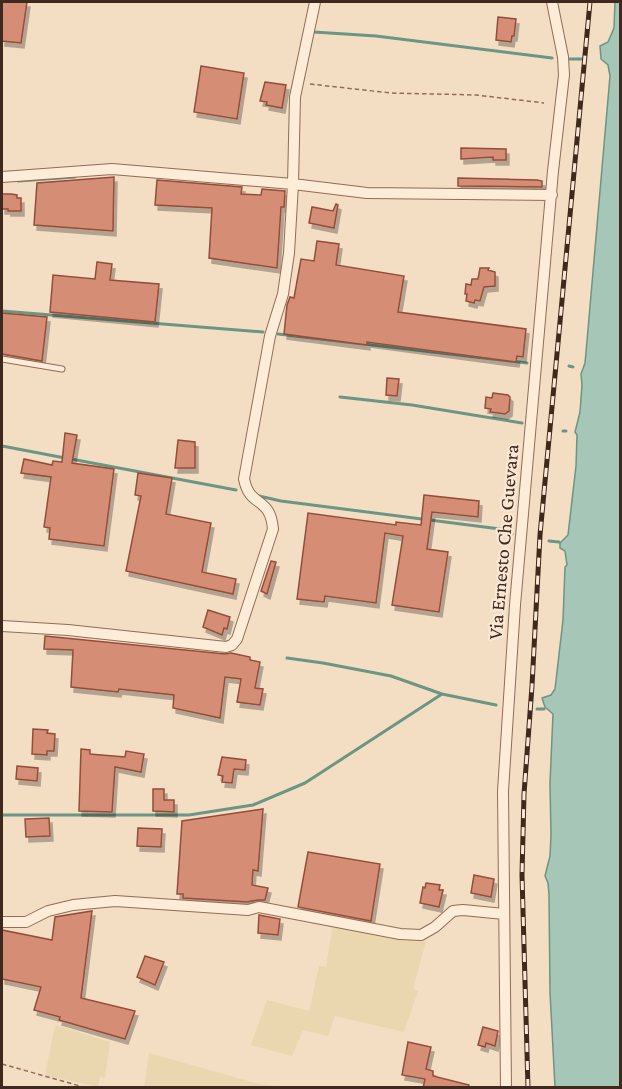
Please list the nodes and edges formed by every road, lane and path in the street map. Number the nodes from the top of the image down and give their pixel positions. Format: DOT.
graph roads {
  1 [pos="315,2"];
  2 [pos="552,2"];
  3 [pos="297,83"];
  4 [pos="544,103"];
  5 [pos="2,177"];
  6 [pos="293,184"];
  7 [pos="552,195"];
  8 [pos="2,359"];
  9 [pos="62,369"];
  10 [pos="2,626"];
  11 [pos="504,914"];
  12 [pos="2,922"];
  13 [pos="2,1064"];
  14 [pos="87,1088"];
  15 [pos="506,1088"];
  1 -- 3 [label="street"];
  2 -- 7 [label="street, Via Ernesto Che Guevara"];
  3 -- 4 [label="path"];
  3 -- 6 [label="street"];
  5 -- 6 [label="street"];
  6 -- 7 [label="street"];
  6 -- 10 [label="street"];
  7 -- 11 [label="street, Via Ernesto Che Guevara"];
  8 -- 9 [label="lane"];
  11 -- 12 [label="street"];
  11 -- 15 [label="street, Via Ernesto Che Guevara"];
  13 -- 14 [label="path"];
}
